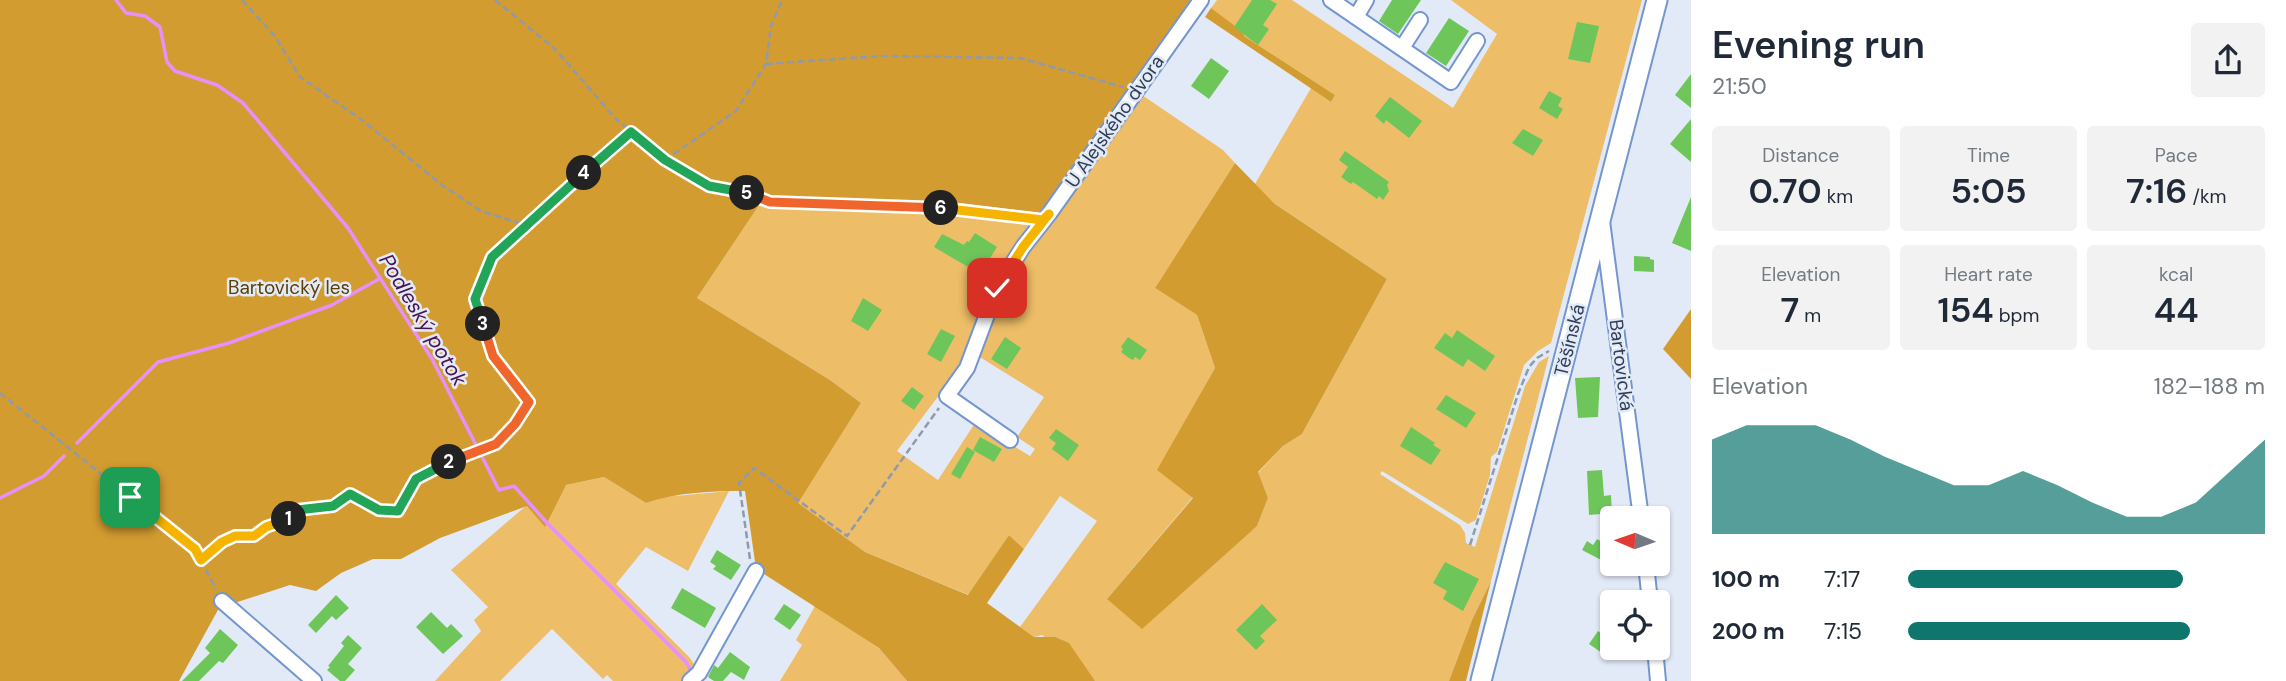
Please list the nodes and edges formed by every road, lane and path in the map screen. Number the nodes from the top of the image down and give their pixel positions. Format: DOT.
graph roads {
  1 [pos="242,0"];
  2 [pos="495,0"];
  3 [pos="782,0"];
  4 [pos="1201,0"];
  5 [pos="1331,0"];
  6 [pos="1366,0"];
  7 [pos="1657,0"];
  8 [pos="1356,17"];
  9 [pos="1420,19"];
  10 [pos="1478,41"];
  11 [pos="1402,48"];
  12 [pos="766,64"];
  13 [pos="1136,91"];
  14 [pos="631,132"];
  15 [pos="665,160"];
  16 [pos="1601,213"];
  17 [pos="1049,214"];
  18 [pos="525,225"];
  19 [pos="1568,343"];
  20 [pos="0,393"];
  21 [pos="947,396"];
  22 [pos="1010,440"];
  23 [pos="1639,506"];
  24 [pos="1470,545"];
  25 [pos="201,560"];
  26 [pos="754,574"];
  27 [pos="222,601"];
  28 [pos="1656,660"];
  29 [pos="314,681"];
  30 [pos="690,681"];
  31 [pos="1481,681"];
  32 [pos="1658,681"];
  1 -- 18 [label="path"];
  2 -- 14 [label="path"];
  3 -- 12 [label="path"];
  4 -- 13 [label="street, U Alejského dvora"];
  5 -- 8 [label="street"];
  6 -- 8 [label="street"];
  7 -- 16 [label="main road, Těšínská"];
  8 -- 11 [label="street"];
  9 -- 11 [label="street"];
  10 -- 11 [label="street"];
  12 -- 13 [label="path"];
  12 -- 15 [label="path"];
  13 -- 17 [label="street, U Alejského dvora"];
  14 -- 15 [label="path"];
  14 -- 18 [label="path"];
  15 -- 17 [label="path"];
  16 -- 19 [label="main road, Těšínská"];
  16 -- 23 [label="street, Bartovická"];
  17 -- 21 [label="street, U Alejského dvora"];
  18 -- 25 [label="path"];
  19 -- 24 [label="path"];
  19 -- 31 [label="main road, Těšínská"];
  20 -- 25 [label="path"];
  21 -- 22 [label="street"];
  21 -- 26 [label="path"];
  25 -- 27 [label="path"];
  26 -- 30 [label="street"];
  27 -- 29 [label="street"];
  28 -- 32 [label="street"];
}
